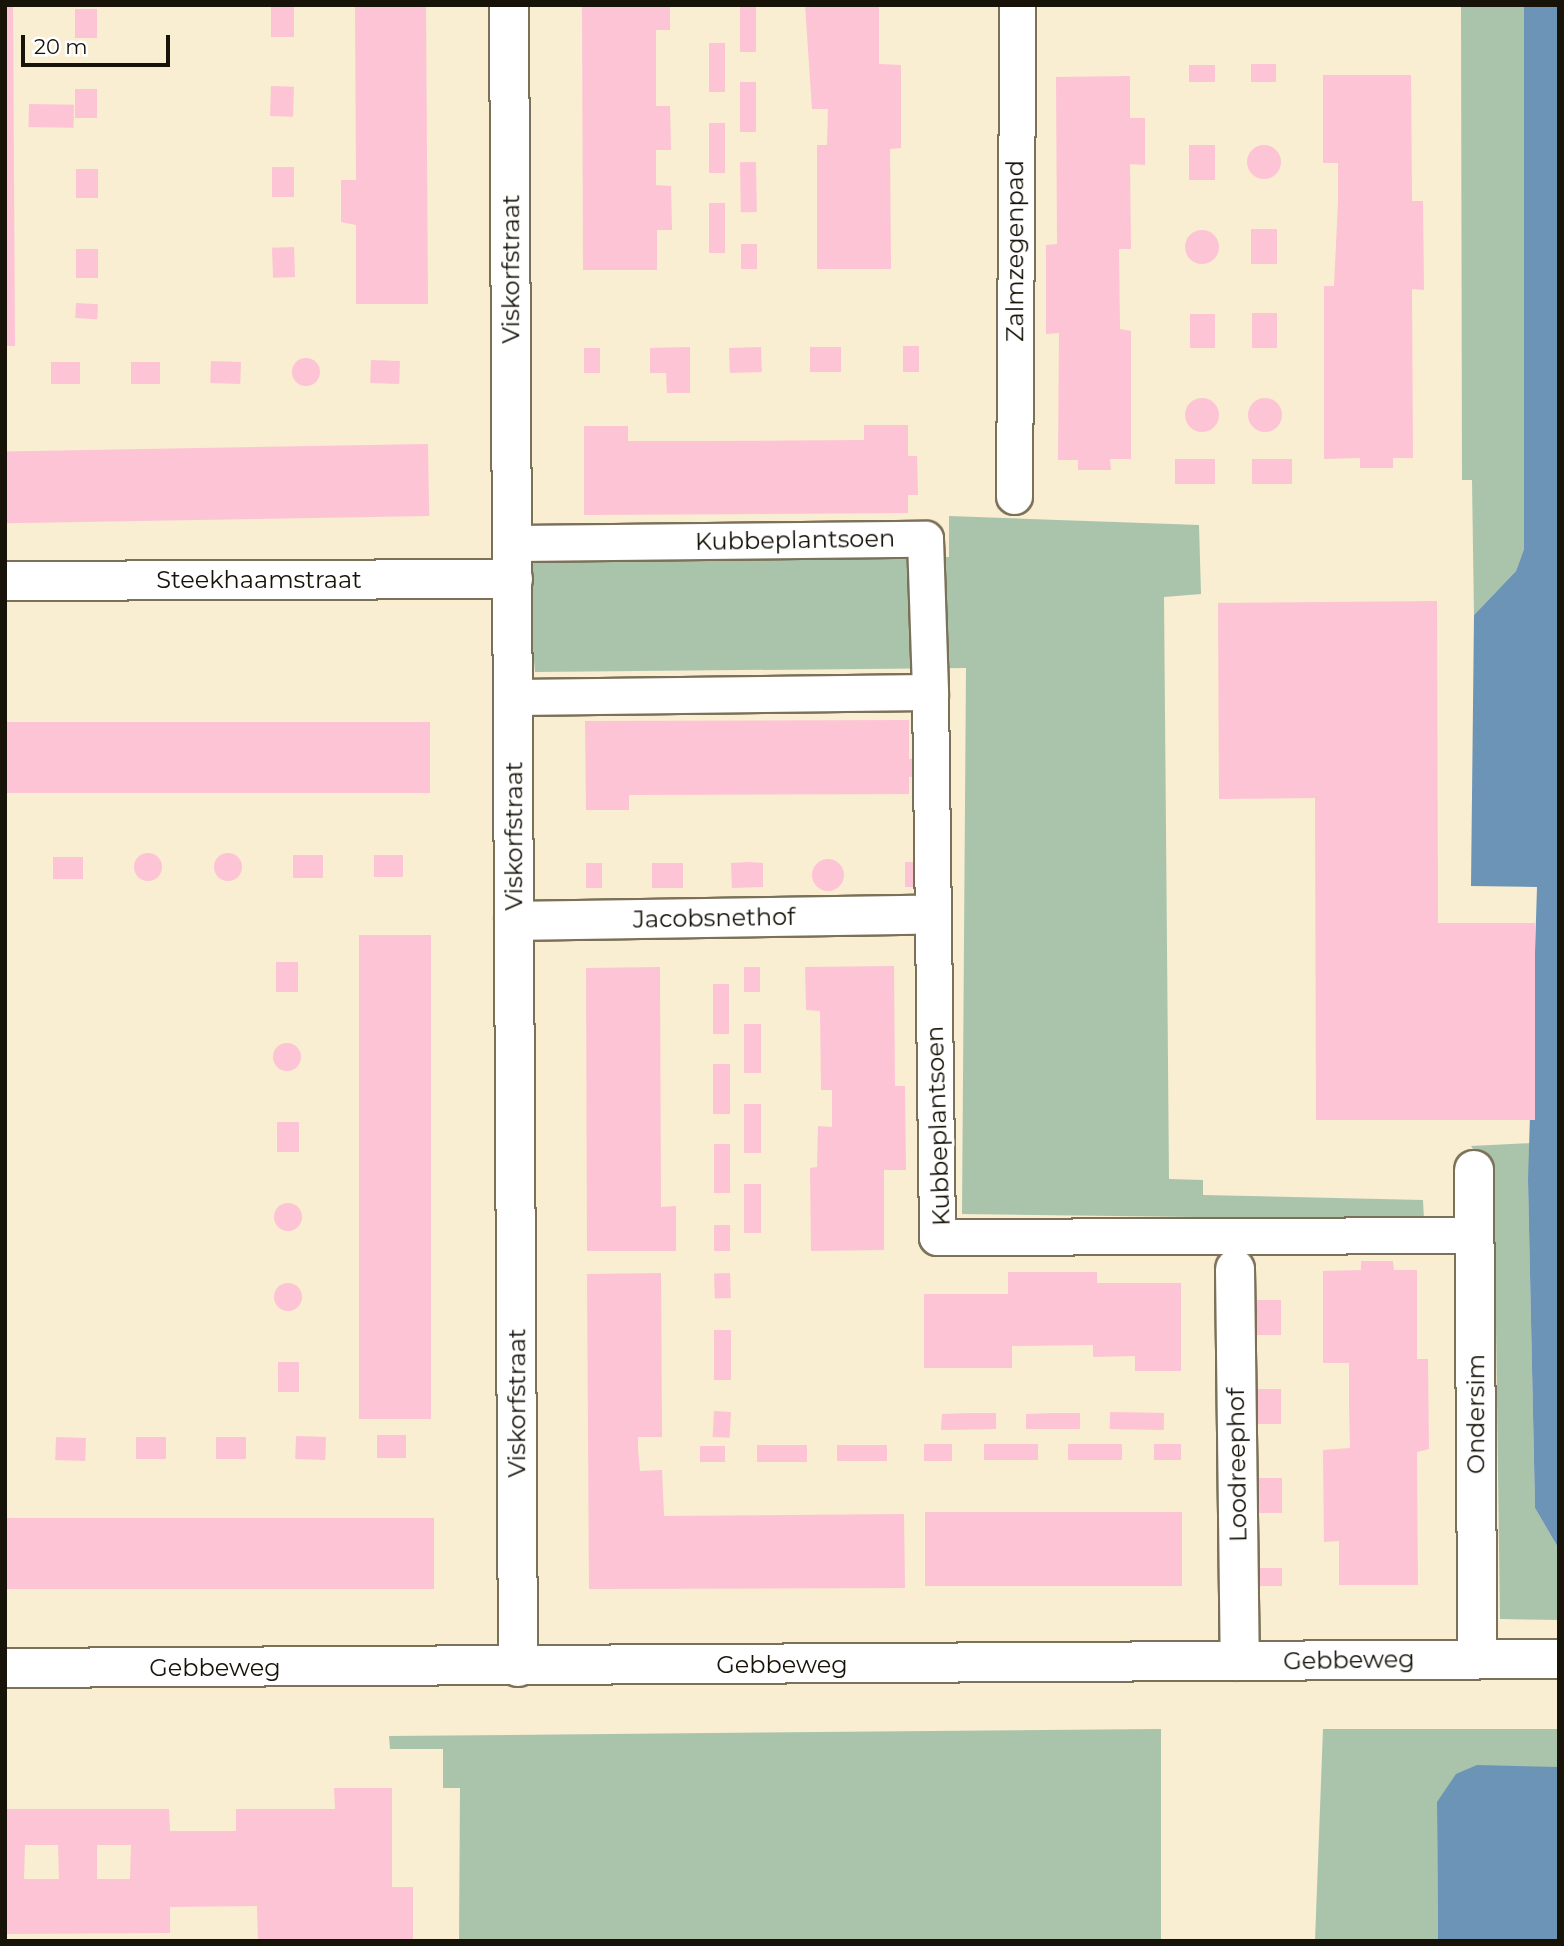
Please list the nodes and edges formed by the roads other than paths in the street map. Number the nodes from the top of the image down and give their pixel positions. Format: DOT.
graph roads {
  1 [pos="509,5"];
  2 [pos="1017,5"];
  3 [pos="1014,496"];
  4 [pos="512,561"];
  5 [pos="5,581"];
  6 [pos="930,692"];
  7 [pos="513,697"];
  8 [pos="914,915"];
  9 [pos="514,921"];
  10 [pos="1474,1170"];
  11 [pos="1475,1236"];
  12 [pos="1235,1269"];
  13 [pos="1477,1658"];
  14 [pos="1559,1659"];
  15 [pos="1240,1661"];
  16 [pos="518,1667"];
  17 [pos="5,1668"];
  1 -- 4 [label="street, Viskorfstraat"];
  2 -- 3 [label="street, Zalmzegenpad"];
  4 -- 5 [label="street, Steekhaamstraat"];
  4 -- 6 [label="street, Kubbeplantsoen"];
  4 -- 7 [label="street, Viskorfstraat"];
  6 -- 7 [label="street"];
  6 -- 11 [label="street, Kubbeplantsoen"];
  7 -- 9 [label="street, Viskorfstraat"];
  8 -- 9 [label="street, Jacobsnethof"];
  9 -- 16 [label="street, Viskorfstraat"];
  10 -- 11 [label="street, Ondersim"];
  11 -- 13 [label="street, Ondersim"];
  12 -- 15 [label="street, Loodreephof"];
  13 -- 14 [label="street, Gebbeweg"];
  13 -- 15 [label="street, Gebbeweg"];
  15 -- 16 [label="street, Gebbeweg"];
  16 -- 17 [label="street, Gebbeweg"];
}
